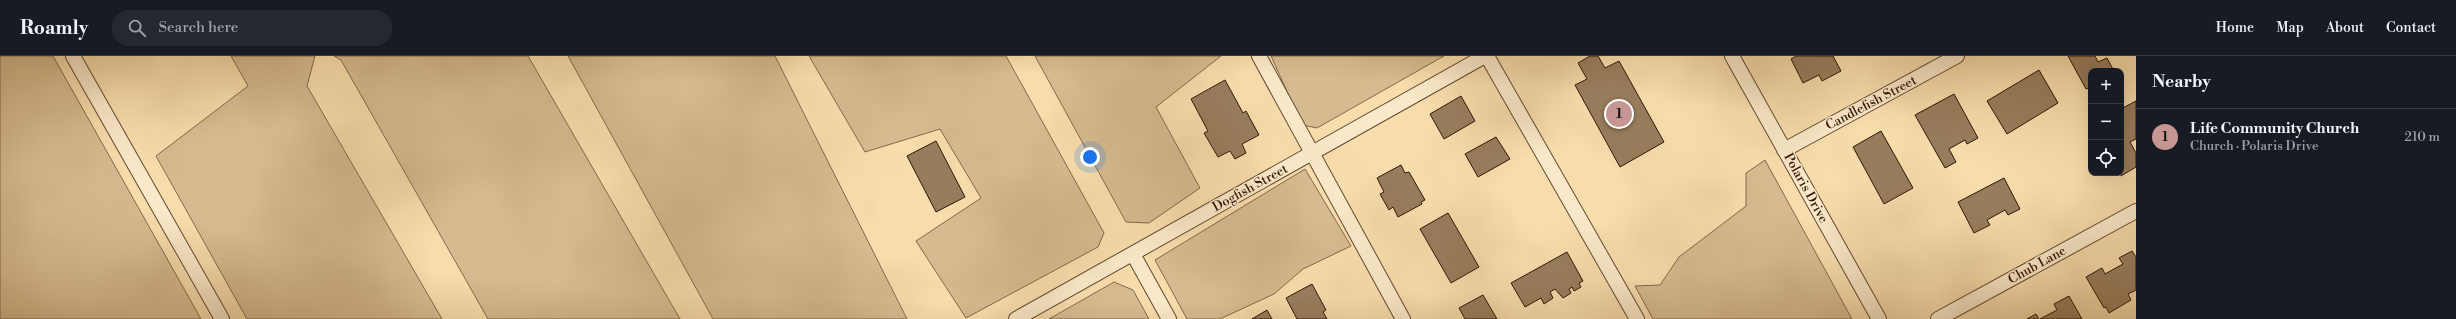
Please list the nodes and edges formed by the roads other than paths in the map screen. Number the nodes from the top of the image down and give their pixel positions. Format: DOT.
graph roads {
  1 [pos="73,56"];
  2 [pos="1259,56"];
  3 [pos="1486,56"];
  4 [pos="1732,56"];
  5 [pos="1957,56"];
  6 [pos="1784,150"];
  7 [pos="1312,153"];
  8 [pos="2136,211"];
  9 [pos="1133,254"];
  10 [pos="222,319"];
  11 [pos="1016,319"];
  12 [pos="1169,319"];
  13 [pos="1403,319"];
  14 [pos="1637,319"];
  15 [pos="1879,319"];
  16 [pos="1938,319"];
  1 -- 10 [label="street"];
  2 -- 7 [label="street"];
  3 -- 7 [label="street, Dogfish Street"];
  3 -- 14 [label="street"];
  4 -- 6 [label="street, Polaris Drive"];
  5 -- 6 [label="street, Candlefish Street"];
  6 -- 15 [label="street, Polaris Drive"];
  7 -- 9 [label="street, Dogfish Street"];
  7 -- 13 [label="street"];
  8 -- 16 [label="street, Chub Lane"];
  9 -- 11 [label="street, Dogfish Street"];
  9 -- 12 [label="street"];
}
